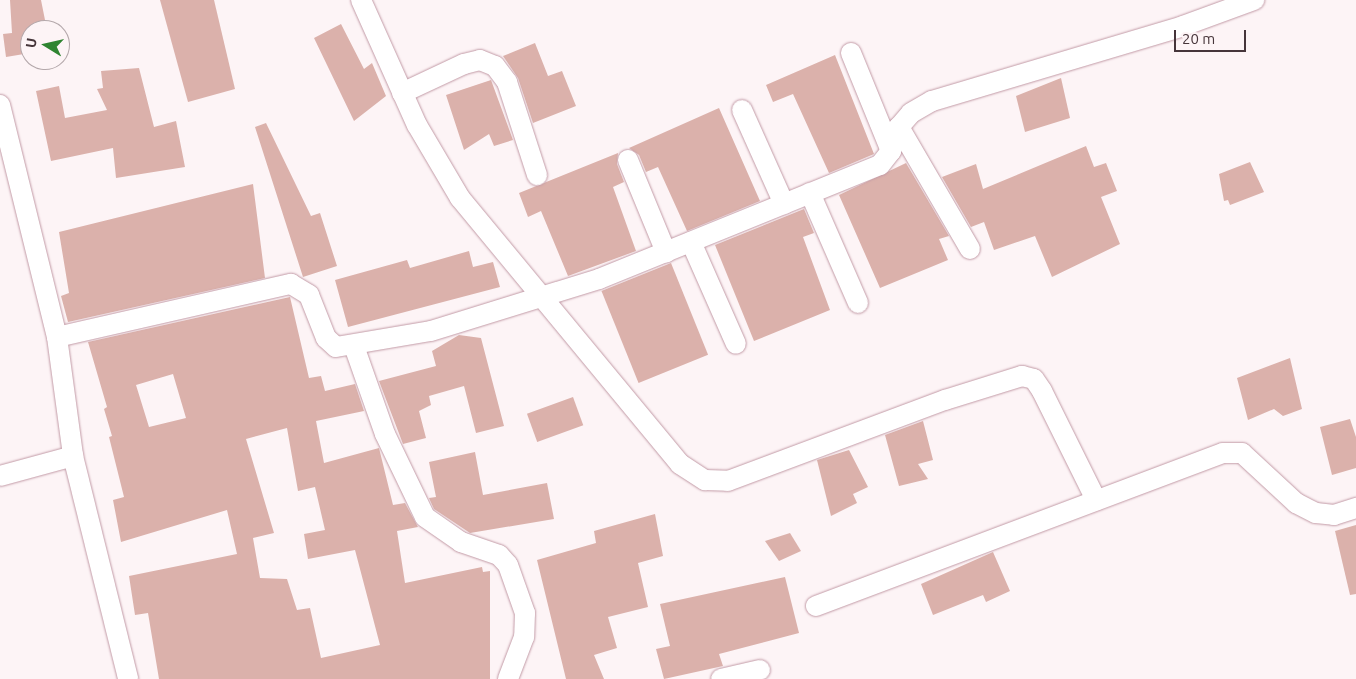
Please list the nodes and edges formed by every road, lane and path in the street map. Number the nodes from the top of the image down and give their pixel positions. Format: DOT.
graph roads {
  1 [pos="361,0"];
  2 [pos="1254,0"];
  3 [pos="850,53"];
  4 [pos="402,93"];
  5 [pos="0,105"];
  6 [pos="742,110"];
  7 [pos="899,127"];
  8 [pos="891,151"];
  9 [pos="628,160"];
  10 [pos="537,175"];
  11 [pos="810,193"];
  12 [pos="784,204"];
  13 [pos="691,242"];
  14 [pos="970,249"];
  15 [pos="666,252"];
  16 [pos="538,295"];
  17 [pos="858,303"];
  18 [pos="57,337"];
  19 [pos="736,344"];
  20 [pos="354,346"];
  21 [pos="73,456"];
  22 [pos="0,476"];
  23 [pos="1096,500"];
  24 [pos="1356,508"];
  25 [pos="816,606"];
  26 [pos="760,670"];
  27 [pos="128,679"];
  28 [pos="508,679"];
  29 [pos="722,679"];
  1 -- 4 [label="street"];
  2 -- 7 [label="street"];
  3 -- 8 [label="street"];
  4 -- 10 [label="street"];
  4 -- 16 [label="street"];
  5 -- 18 [label="street"];
  6 -- 12 [label="street"];
  7 -- 8 [label="street"];
  7 -- 14 [label="street"];
  8 -- 11 [label="street"];
  9 -- 15 [label="street"];
  11 -- 12 [label="street"];
  11 -- 17 [label="street"];
  12 -- 13 [label="street"];
  13 -- 15 [label="street"];
  13 -- 19 [label="street"];
  15 -- 16 [label="street"];
  16 -- 20 [label="street"];
  16 -- 23 [label="street"];
  18 -- 20 [label="street"];
  18 -- 21 [label="street"];
  20 -- 28 [label="street"];
  21 -- 22 [label="street"];
  21 -- 27 [label="street"];
  23 -- 24 [label="street"];
  23 -- 25 [label="street"];
  26 -- 29 [label="street"];
}
